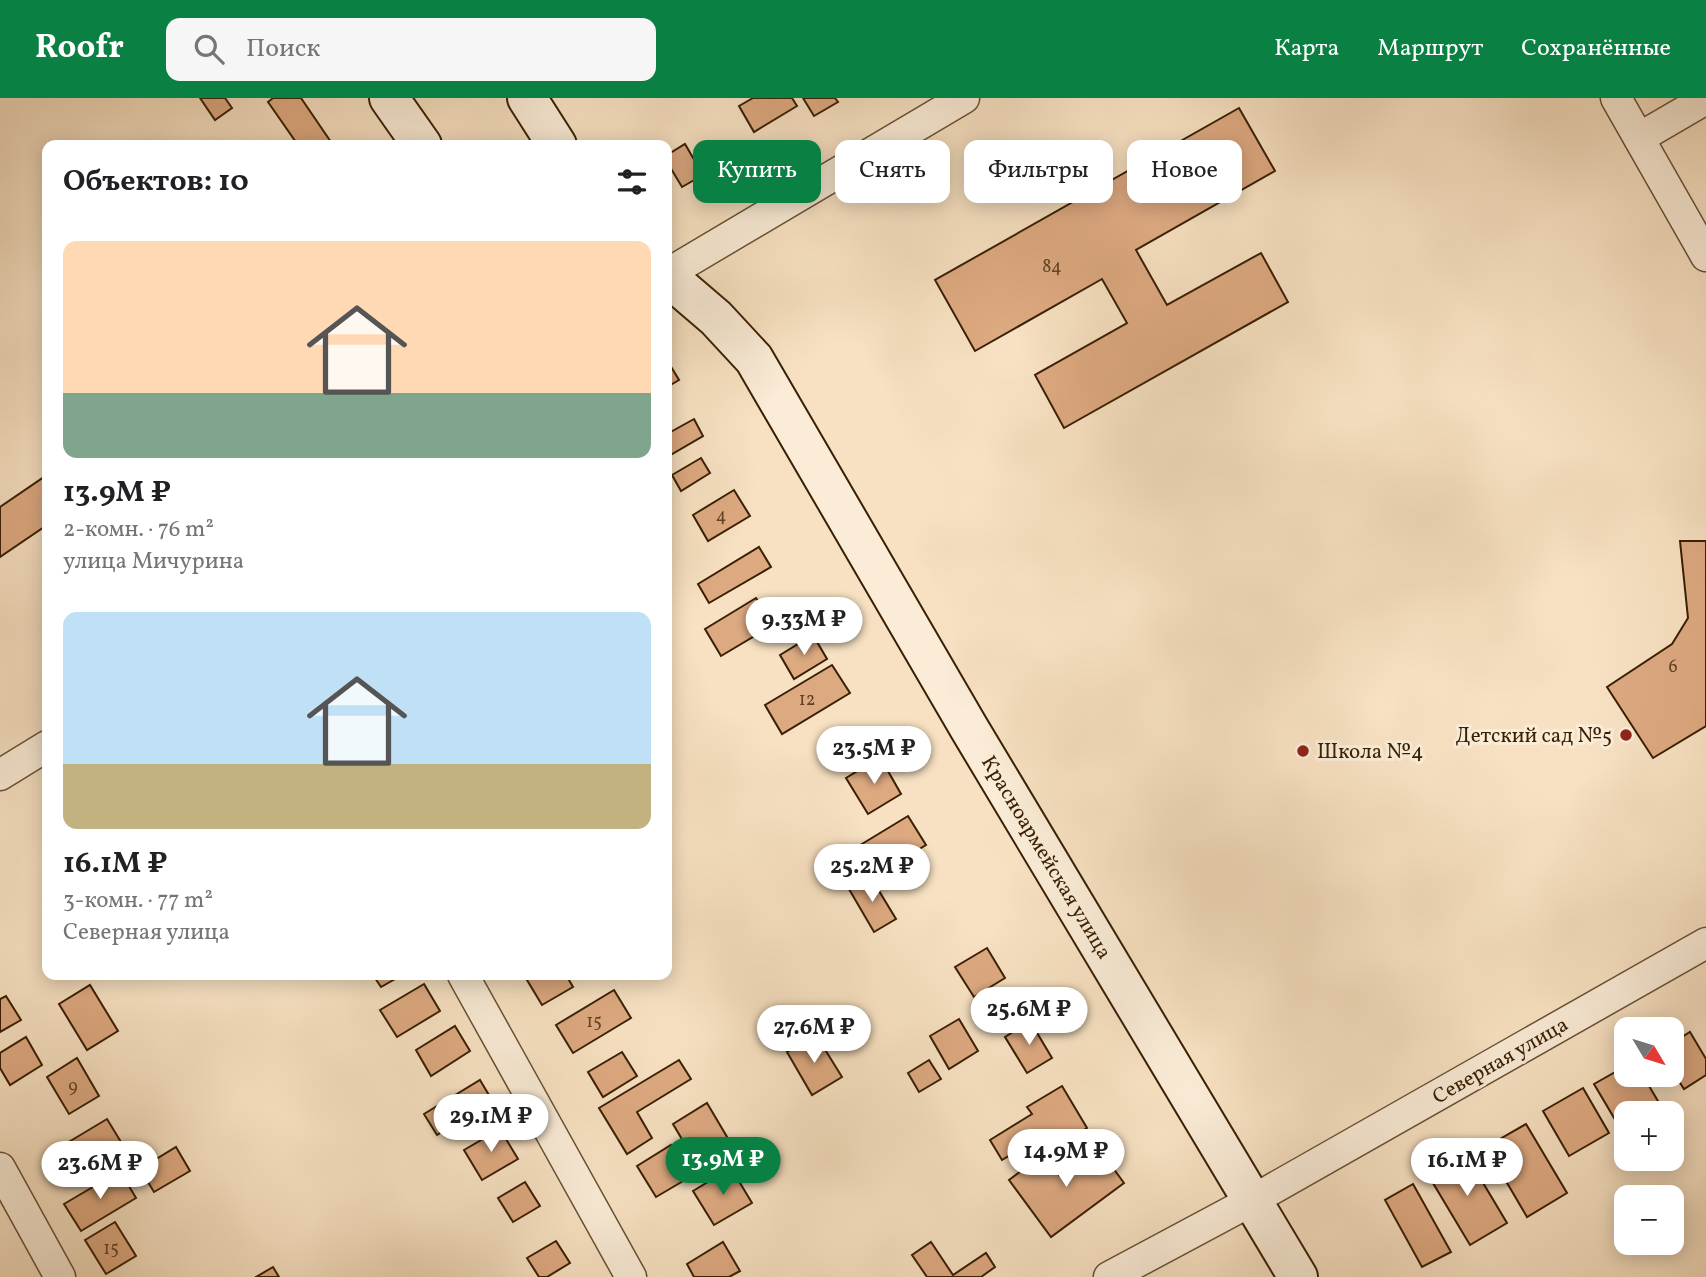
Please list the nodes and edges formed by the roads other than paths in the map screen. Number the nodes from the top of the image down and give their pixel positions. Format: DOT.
graph roads {
  1 [pos="388,98"];
  2 [pos="527,98"];
  3 [pos="964,98"];
  4 [pos="1616,98"];
  5 [pos="1706,99"];
  6 [pos="1639,138"];
  7 [pos="418,140"];
  8 [pos="554,140"];
  9 [pos="1706,256"];
  10 [pos="672,272"];
  11 [pos="672,279"];
  12 [pos="42,749"];
  13 [pos="0,775"];
  14 [pos="1706,943"];
  15 [pos="466,980"];
  16 [pos="0,1168"];
  17 [pos="1254,1200"];
  18 [pos="60,1277"];
  19 [pos="631,1277"];
  20 [pos="1109,1277"];
  21 [pos="1298,1277"];
  1 -- 7 [label="street"];
  2 -- 8 [label="street"];
  3 -- 10 [label="street"];
  4 -- 6 [label="street"];
  5 -- 6 [label="street"];
  6 -- 9 [label="street"];
  11 -- 17 [label="street, Красноармейская улица"];
  12 -- 13 [label="street"];
  14 -- 17 [label="street, Северная улица"];
  15 -- 19 [label="street"];
  16 -- 18 [label="street"];
  17 -- 20 [label="street, Северная улица"];
  17 -- 21 [label="street, Красноармейская улица"];
}
